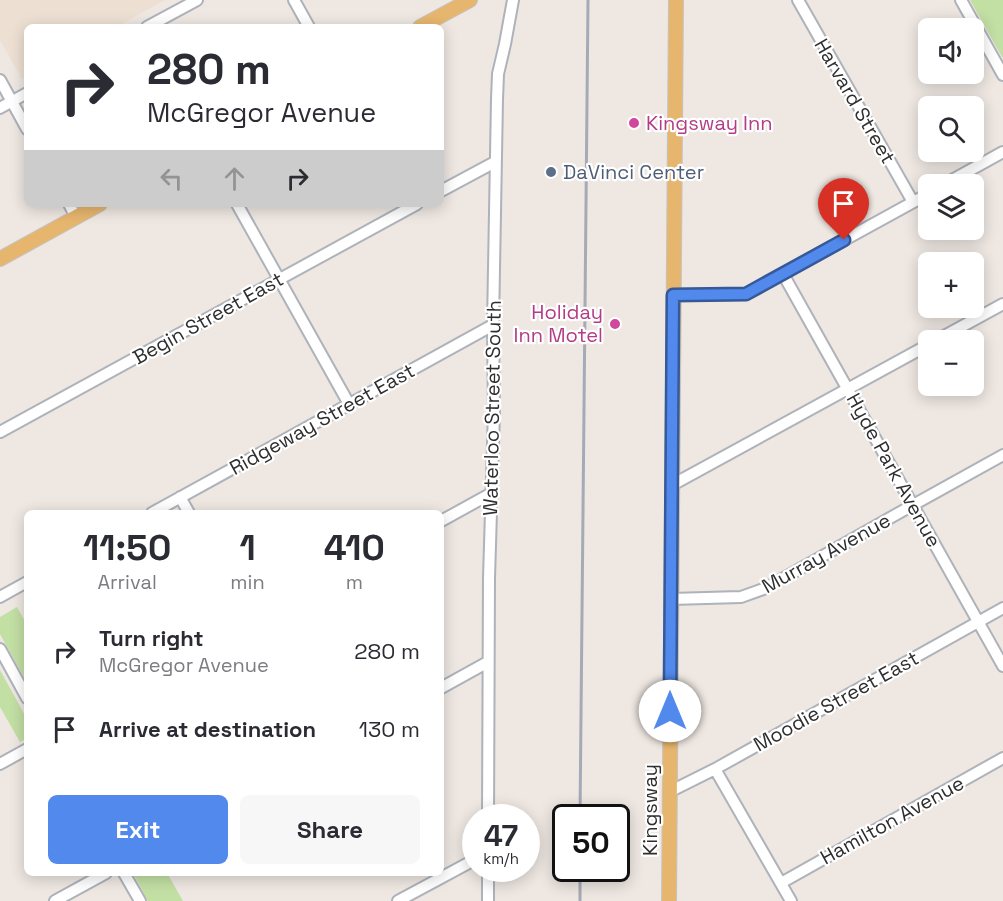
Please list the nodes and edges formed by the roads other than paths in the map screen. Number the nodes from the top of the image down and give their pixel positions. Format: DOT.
graph roads {
  1 [pos="196,0"];
  2 [pos="294,0"];
  3 [pos="459,0"];
  4 [pos="470,0"];
  5 [pos="513,0"];
  6 [pos="798,0"];
  7 [pos="961,0"];
  8 [pos="677,2"];
  9 [pos="441,16"];
  10 [pos="152,24"];
  11 [pos="307,24"];
  12 [pos="426,24"];
  13 [pos="1003,75"];
  14 [pos="0,81"];
  15 [pos="24,95"];
  16 [pos="12,102"];
  17 [pos="0,108"];
  18 [pos="24,124"];
  19 [pos="1003,152"];
  20 [pos="495,162"];
  21 [pos="963,174"];
  22 [pos="444,189"];
  23 [pos="918,199"];
  24 [pos="913,202"];
  25 [pos="71,207"];
  26 [pos="94,207"];
  27 [pos="239,207"];
  28 [pos="411,207"];
  29 [pos="76,217"];
  30 [pos="0,259"];
  31 [pos="783,274"];
  32 [pos="278,279"];
  33 [pos="673,295"];
  34 [pos="1003,304"];
  35 [pos="493,325"];
  36 [pos="955,330"];
  37 [pos="918,351"];
  38 [pos="849,389"];
  39 [pos="349,404"];
  40 [pos="0,432"];
  41 [pos="1003,455"];
  42 [pos="672,485"];
  43 [pos="492,493"];
  44 [pos="180,497"];
  45 [pos="913,505"];
  46 [pos="157,510"];
  47 [pos="187,510"];
  48 [pos="444,519"];
  49 [pos="24,584"];
  50 [pos="0,597"];
  51 [pos="671,599"];
  52 [pos="1003,608"];
  53 [pos="978,622"];
  54 [pos="0,649"];
  55 [pos="488,662"];
  56 [pos="1003,666"];
  57 [pos="444,686"];
  58 [pos="24,693"];
  59 [pos="24,751"];
  60 [pos="1003,758"];
  61 [pos="0,764"];
  62 [pos="715,769"];
  63 [pos="669,792"];
  64 [pos="488,804"];
  65 [pos="462,867"];
  66 [pos="101,876"];
  67 [pos="126,876"];
  68 [pos="488,882"];
  69 [pos="781,883"];
  70 [pos="55,901"];
  71 [pos="140,901"];
  72 [pos="398,901"];
  73 [pos="488,901"];
  74 [pos="669,901"];
  75 [pos="791,901"];
  1 -- 10 [label="street"];
  2 -- 11 [label="street"];
  3 -- 9 [label="main road"];
  4 -- 9 [label="main road"];
  5 -- 20 [label="street, Waterloo Street South"];
  6 -- 24 [label="street, Harvard Street"];
  7 -- 13 [label="street"];
  8 -- 33 [label="main road, Kingsway"];
  9 -- 12 [label="main road"];
  14 -- 16 [label="street"];
  15 -- 16 [label="street"];
  16 -- 17 [label="street"];
  16 -- 18 [label="street"];
  19 -- 21 [label="street"];
  20 -- 22 [label="street"];
  20 -- 35 [label="street, Waterloo Street South"];
  23 -- 24 [label="street"];
  24 -- 31 [label="street"];
  25 -- 29 [label="street"];
  26 -- 29 [label="main road"];
  27 -- 32 [label="street"];
  28 -- 32 [label="street, Begin Street East"];
  29 -- 30 [label="main road"];
  31 -- 33 [label="street"];
  31 -- 38 [label="street, Hyde Park Avenue"];
  32 -- 39 [label="street"];
  32 -- 40 [label="street, Begin Street East"];
  33 -- 42 [label="main road, Kingsway"];
  34 -- 36 [label="street"];
  35 -- 39 [label="street, Ridgeway Street East"];
  35 -- 43 [label="street, Waterloo Street South"];
  37 -- 38 [label="street"];
  38 -- 42 [label="street"];
  38 -- 45 [label="street, Hyde Park Avenue"];
  39 -- 44 [label="street, Ridgeway Street East"];
  41 -- 45 [label="street, Murray Avenue"];
  42 -- 51 [label="main road, Kingsway"];
  43 -- 48 [label="street"];
  43 -- 55 [label="street, Waterloo Street South"];
  44 -- 46 [label="street, Ridgeway Street East"];
  44 -- 47 [label="street"];
  45 -- 51 [label="street, Murray Avenue"];
  45 -- 53 [label="street, Hyde Park Avenue"];
  49 -- 50 [label="street"];
  51 -- 63 [label="main road, Kingsway"];
  52 -- 53 [label="street, Moodie Street East"];
  53 -- 56 [label="street, Hyde Park Avenue"];
  53 -- 62 [label="street, Moodie Street East"];
  54 -- 58 [label="street"];
  55 -- 57 [label="street"];
  55 -- 64 [label="street, Waterloo Street South"];
  59 -- 61 [label="street"];
  60 -- 69 [label="street, Hamilton Avenue"];
  62 -- 63 [label="street, Moodie Street East"];
  62 -- 69 [label="street"];
  63 -- 74 [label="main road, Kingsway"];
  65 -- 72 [label="street"];
  66 -- 70 [label="street"];
  67 -- 71 [label="street"];
  68 -- 73 [label="street"];
  69 -- 75 [label="street"];
}
